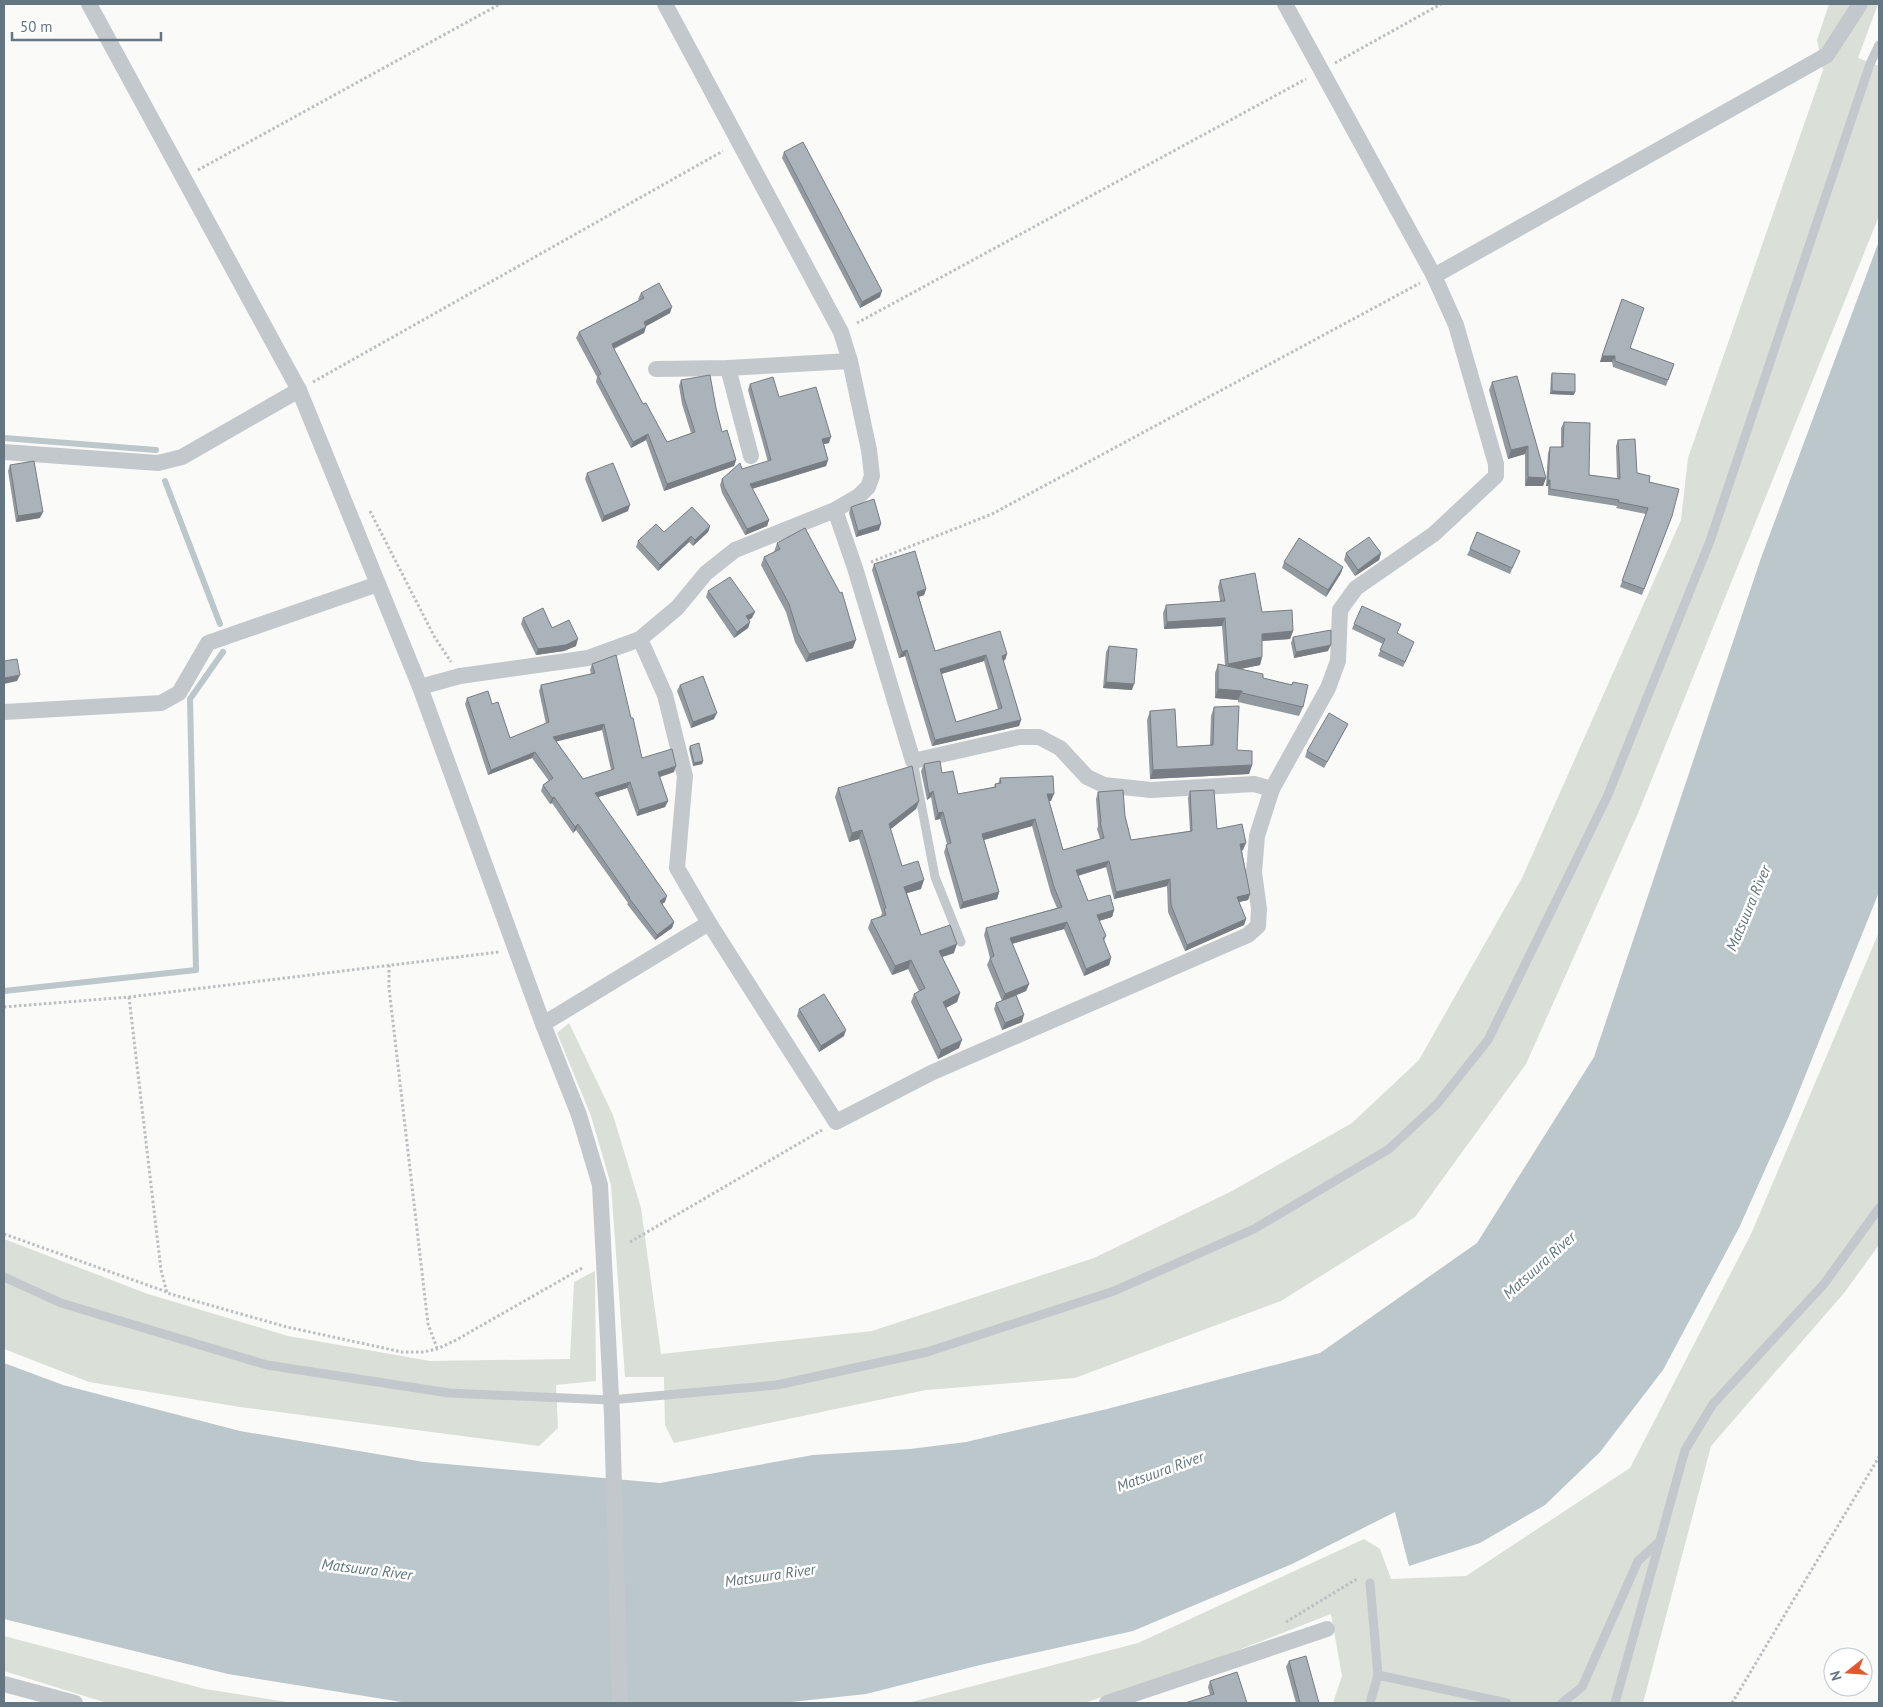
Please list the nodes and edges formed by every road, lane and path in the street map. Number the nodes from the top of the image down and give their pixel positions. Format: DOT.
graph roads {
  1 [pos="89,4"];
  2 [pos="500,4"];
  3 [pos="665,4"];
  4 [pos="1285,4"];
  5 [pos="1442,4"];
  6 [pos="1860,4"];
  7 [pos="1879,44"];
  8 [pos="1321,70"];
  9 [pos="739,142"];
  10 [pos="184,178"];
  11 [pos="1434,276"];
  12 [pos="841,332"];
  13 [pos="850,361"];
  14 [pos="728,368"];
  15 [pos="656,369"];
  16 [pos="299,390"];
  17 [pos="4,452"];
  18 [pos="751,456"];
  19 [pos="367,507"];
  20 [pos="835,510"];
  21 [pos="855,568"];
  22 [pos="378,584"];
  23 [pos="640,639"];
  24 [pos="460,676"];
  25 [pos="420,686"];
  26 [pos="4,712"];
  27 [pos="913,761"];
  28 [pos="1272,789"];
  29 [pos="709,923"];
  30 [pos="961,942"];
  31 [pos="517,950"];
  32 [pos="389,965"];
  33 [pos="129,997"];
  34 [pos="4,1007"];
  35 [pos="543,1024"];
  36 [pos="836,1122"];
  37 [pos="1879,1208"];
  38 [pos="4,1234"];
  39 [pos="630,1242"];
  40 [pos="584,1266"];
  41 [pos="4,1278"];
  42 [pos="168,1293"];
  43 [pos="437,1349"];
  44 [pos="611,1407"];
  45 [pos="1879,1457"];
  46 [pos="1660,1541"];
  47 [pos="1370,1583"];
  48 [pos="1327,1629"];
  49 [pos="1378,1675"];
  50 [pos="4,1684"];
  51 [pos="75,1703"];
  52 [pos="620,1703"];
  53 [pos="1107,1703"];
  54 [pos="1370,1703"];
  55 [pos="1506,1703"];
  56 [pos="1562,1703"];
  57 [pos="1615,1703"];
  58 [pos="1732,1703"];
  1 -- 10 [label="street"];
  2 -- 10 [label="path"];
  3 -- 9 [label="street"];
  4 -- 8 [label="street"];
  5 -- 8 [label="path"];
  6 -- 11 [label="street"];
  7 -- 44 [label="lane"];
  8 -- 11 [label="street"];
  8 -- 12 [label="path"];
  9 -- 12 [label="street"];
  9 -- 16 [label="path"];
  10 -- 16 [label="street"];
  11 -- 21 [label="path"];
  11 -- 28 [label="street"];
  12 -- 13 [label="street"];
  13 -- 14 [label="street"];
  13 -- 20 [label="street"];
  14 -- 15 [label="street"];
  14 -- 18 [label="street"];
  16 -- 17 [label="street"];
  16 -- 22 [label="street"];
  19 -- 24 [label="path"];
  20 -- 21 [label="street"];
  20 -- 23 [label="street"];
  21 -- 27 [label="street"];
  22 -- 25 [label="street"];
  22 -- 26 [label="street"];
  23 -- 24 [label="street"];
  23 -- 29 [label="street"];
  24 -- 25 [label="street"];
  25 -- 31 [label="street"];
  27 -- 28 [label="street"];
  27 -- 30 [label="lane"];
  28 -- 36 [label="street"];
  29 -- 35 [label="street"];
  29 -- 36 [label="street"];
  31 -- 32 [label="path"];
  31 -- 35 [label="street"];
  32 -- 33 [label="path"];
  32 -- 43 [label="path"];
  33 -- 34 [label="path"];
  33 -- 42 [label="path"];
  35 -- 44 [label="street"];
  36 -- 39 [label="path"];
  37 -- 46 [label="lane"];
  38 -- 42 [label="path"];
  40 -- 43 [label="path"];
  41 -- 44 [label="lane"];
  42 -- 43 [label="path"];
  44 -- 52 [label="street"];
  45 -- 58 [label="path"];
  46 -- 56 [label="lane"];
  46 -- 57 [label="lane"];
  47 -- 49 [label="lane"];
  48 -- 53 [label="street"];
  49 -- 54 [label="lane"];
  49 -- 55 [label="lane"];
  50 -- 51 [label="street"];
}
